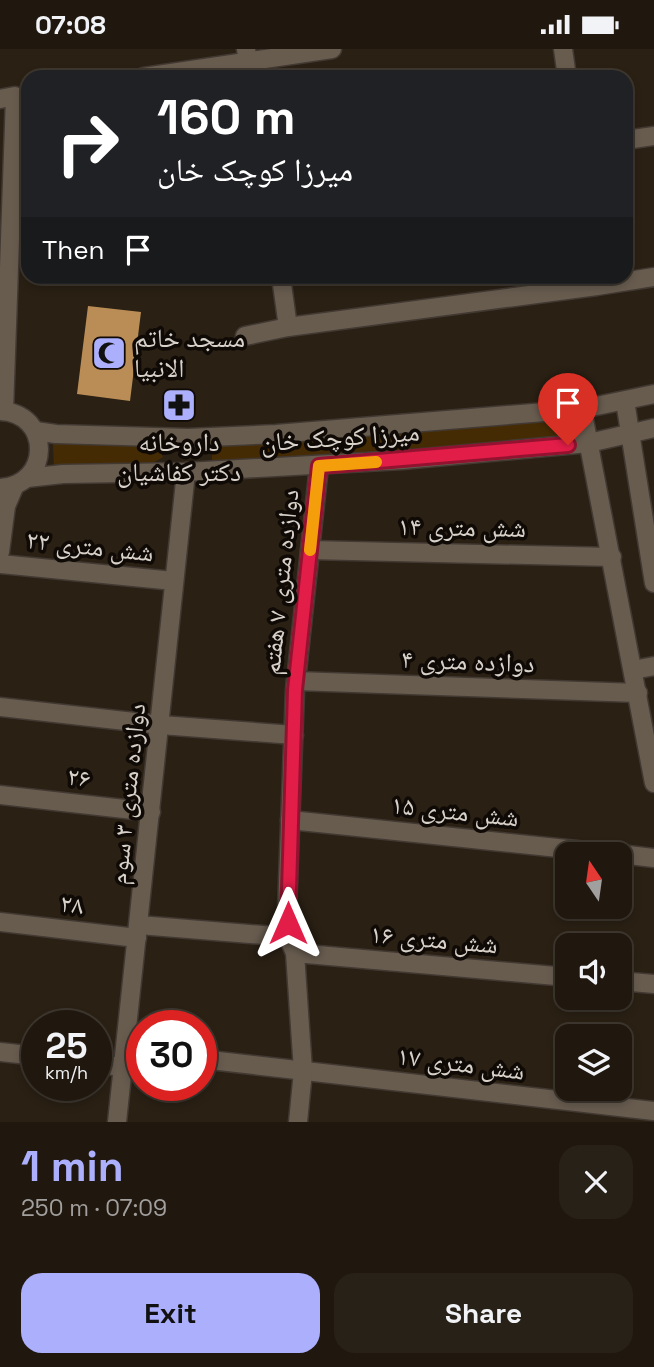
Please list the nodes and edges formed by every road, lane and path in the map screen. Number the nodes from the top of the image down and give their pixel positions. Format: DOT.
graph roads {
  1 [pos="332,49"];
  2 [pos="563,49"];
  3 [pos="248,63"];
  4 [pos="196,70"];
  5 [pos="566,70"];
  6 [pos="14,96"];
  7 [pos="654,136"];
  8 [pos="633,139"];
  9 [pos="654,277"];
  10 [pos="633,278"];
  11 [pos="282,284"];
  12 [pos="576,284"];
  13 [pos="288,327"];
  14 [pos="245,337"];
  15 [pos="654,394"];
  16 [pos="625,401"];
  17 [pos="582,409"];
  18 [pos="2,411"];
  19 [pos="654,428"];
  20 [pos="35,431"];
  21 [pos="630,435"];
  22 [pos="589,443"];
  23 [pos="319,466"];
  24 [pos="186,471"];
  25 [pos="14,484"];
  26 [pos="310,550"];
  27 [pos="0,552"];
  28 [pos="612,557"];
  29 [pos="0,564"];
  30 [pos="174,581"];
  31 [pos="654,583"];
  32 [pos="654,666"];
  33 [pos="633,670"];
  34 [pos="296,681"];
  35 [pos="638,693"];
  36 [pos="0,707"];
  37 [pos="161,725"];
  38 [pos="294,736"];
  39 [pos="654,783"];
  40 [pos="0,795"];
  41 [pos="151,812"];
  42 [pos="290,820"];
  43 [pos="555,848"];
  44 [pos="632,856"];
  45 [pos="654,858"];
  46 [pos="0,922"];
  47 [pos="138,931"];
  48 [pos="292,945"];
  49 [pos="555,976"];
  50 [pos="632,982"];
  51 [pos="654,985"];
  52 [pos="133,1010"];
  53 [pos="0,1052"];
  54 [pos="21,1054"];
  55 [pos="217,1061"];
  56 [pos="303,1071"];
  57 [pos="126,1076"];
  58 [pos="654,1111"];
  59 [pos="117,1122"];
  60 [pos="298,1122"];
  1 -- 3 [label="street"];
  2 -- 5 [label="street"];
  3 -- 4 [label="street"];
  6 -- 18 [label="street"];
  7 -- 8 [label="street"];
  9 -- 10 [label="street"];
  11 -- 13 [label="street"];
  12 -- 13 [label="street"];
  13 -- 14 [label="street"];
  15 -- 16 [label="street, میرزا کوچک خان"];
  16 -- 17 [label="street, میرزا کوچک خان"];
  16 -- 21 [label="street"];
  17 -- 20 [label="street, میرزا کوچک خان"];
  17 -- 22 [label="street"];
  18 -- 20 [label="street"];
  19 -- 21 [label="street, میرزا کوچک خان"];
  20 -- 25 [label="street"];
  21 -- 22 [label="street, میرزا کوچک خان"];
  21 -- 31 [label="street"];
  22 -- 23 [label="street, میرزا کوچک خان"];
  22 -- 28 [label="street"];
  23 -- 24 [label="street, میرزا کوچک خان"];
  23 -- 26 [label="street, دوازده متری ۷ هفتم"];
  24 -- 25 [label="street, میرزا کوچک خان"];
  24 -- 30 [label="street, دوازده متری ۳ سوم"];
  25 -- 27 [label="street"];
  26 -- 28 [label="street, شش متری ۱۴"];
  26 -- 34 [label="street, دوازده متری ۷ هفتم"];
  28 -- 33 [label="street"];
  29 -- 30 [label="street, شش متری ۲۲"];
  30 -- 37 [label="street, دوازده متری ۳ سوم"];
  32 -- 33 [label="street"];
  33 -- 35 [label="street"];
  34 -- 35 [label="street, دوازده متری ۴"];
  34 -- 38 [label="street, دوازده متری ۷ هفتم"];
  35 -- 39 [label="street"];
  36 -- 37 [label="street"];
  37 -- 38 [label="street"];
  37 -- 41 [label="street, دوازده متری ۳ سوم"];
  38 -- 42 [label="street, دوازده متری ۷ هفتم"];
  40 -- 41 [label="street, ۲۶"];
  41 -- 47 [label="street, دوازده متری ۳ سوم"];
  42 -- 43 [label="street, شش متری ۱۵"];
  42 -- 48 [label="street, دوازده متری ۷ هفتم"];
  44 -- 45 [label="street, شش متری ۱۵"];
  46 -- 47 [label="street, ۲۸"];
  47 -- 48 [label="street, ۲۸"];
  47 -- 52 [label="street, دوازده متری ۳ سوم"];
  48 -- 49 [label="street, شش متری ۱۶"];
  48 -- 56 [label="street, دوازده متری ۷ هفتم"];
  50 -- 51 [label="street"];
  53 -- 54 [label="street"];
  55 -- 56 [label="street, شش متری ۱۷"];
  56 -- 58 [label="street, شش متری ۱۷"];
  56 -- 60 [label="street, دوازده متری ۷ هفتم"];
  57 -- 59 [label="street, دوازده متری ۳ سوم"];
}
